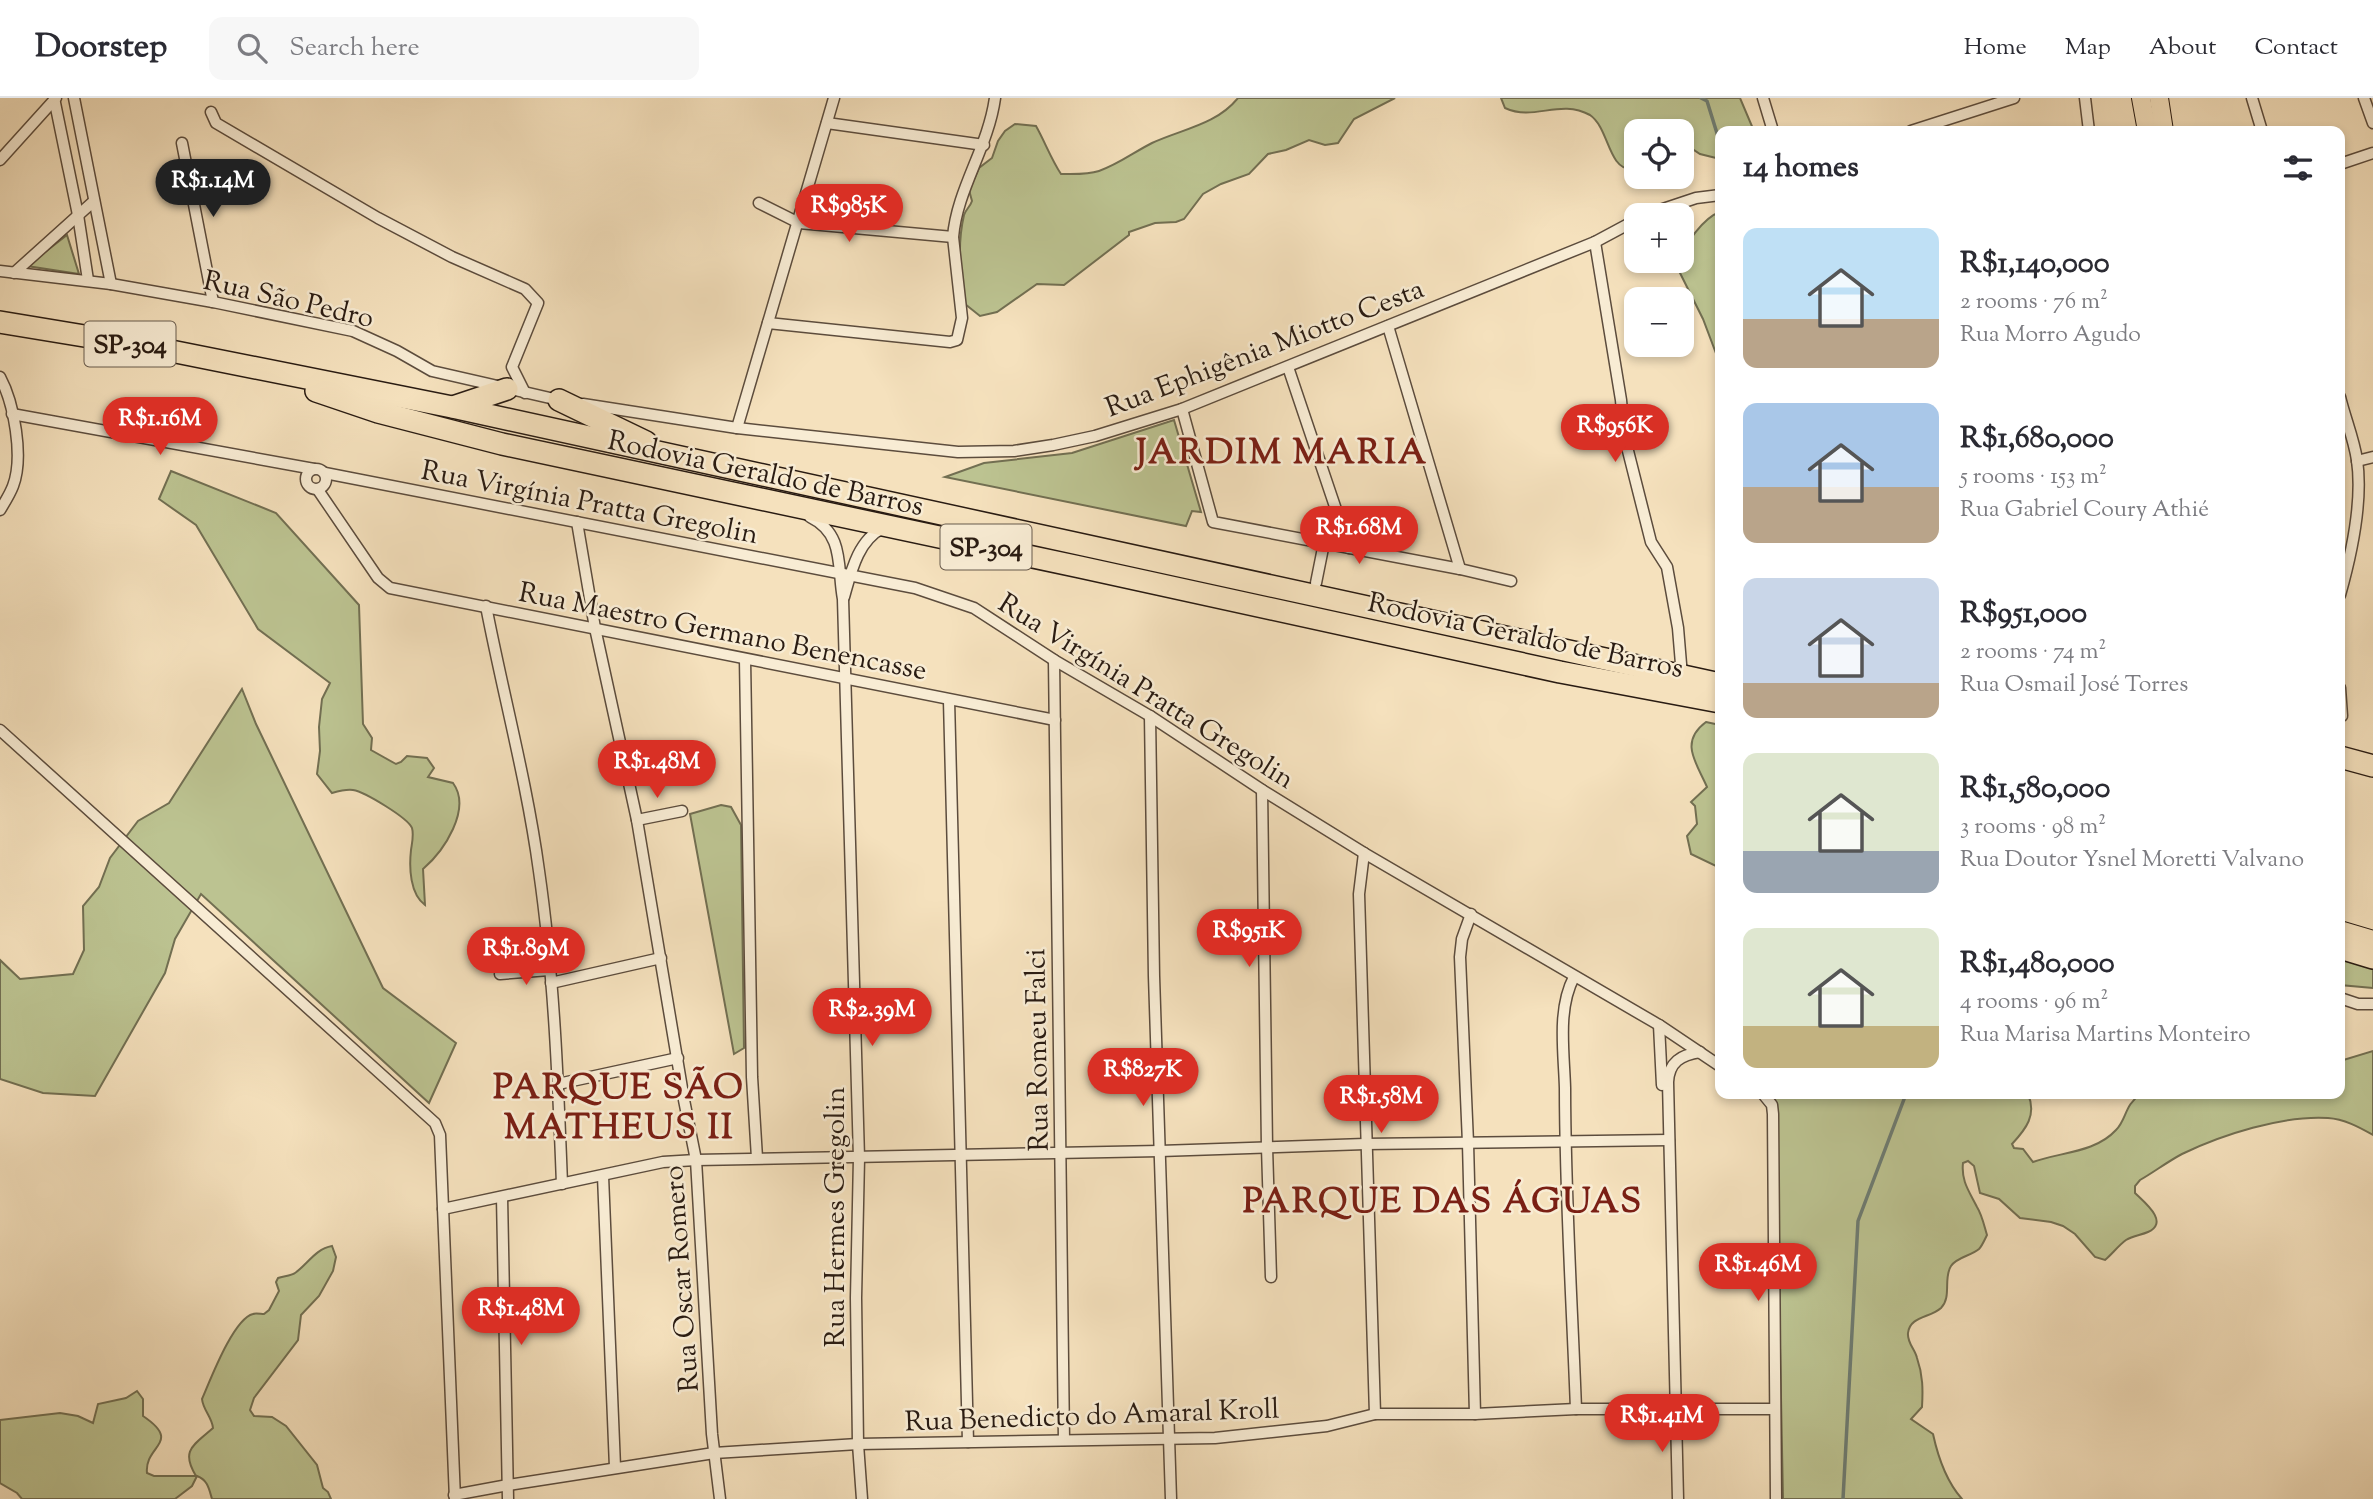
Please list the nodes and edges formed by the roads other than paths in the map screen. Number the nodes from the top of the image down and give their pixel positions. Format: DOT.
graph roads {
  1 [pos="74,98"];
  2 [pos="835,98"];
  3 [pos="995,98"];
  4 [pos="1763,98"];
  5 [pos="2014,98"];
  6 [pos="2085,98"];
  7 [pos="2252,98"];
  8 [pos="2364,98"];
  9 [pos="55,99"];
  10 [pos="2150,100"];
  11 [pos="211,112"];
  12 [pos="2373,122"];
  13 [pos="827,123"];
  14 [pos="1771,126"];
  15 [pos="1927,126"];
  16 [pos="2088,126"];
  17 [pos="2147,126"];
  18 [pos="2162,126"];
  19 [pos="2260,126"];
  20 [pos="182,143"];
  21 [pos="984,145"];
  22 [pos="2373,153"];
  23 [pos="0,160"];
  24 [pos="2345,162"];
  25 [pos="1715,196"];
  26 [pos="94,201"];
  27 [pos="759,202"];
  28 [pos="1681,203"];
  29 [pos="78,215"];
  30 [pos="799,223"];
  31 [pos="1624,226"];
  32 [pos="953,237"];
  33 [pos="1595,242"];
  34 [pos="0,271"];
  35 [pos="14,273"];
  36 [pos="88,280"];
  37 [pos="111,284"];
  38 [pos="213,302"];
  39 [pos="0,322"];
  40 [pos="768,323"];
  41 [pos="1388,326"];
  42 [pos="1288,367"];
  43 [pos="259,368"];
  44 [pos="0,377"];
  45 [pos="516,391"];
  46 [pos="559,400"];
  47 [pos="452,407"];
  48 [pos="1182,409"];
  49 [pos="12,414"];
  50 [pos="2345,416"];
  51 [pos="737,428"];
  52 [pos="2373,457"];
  53 [pos="680,458"];
  54 [pos="2357,461"];
  55 [pos="319,471"];
  56 [pos="318,489"];
  57 [pos="781,503"];
  58 [pos="0,510"];
  59 [pos="576,522"];
  60 [pos="887,526"];
  61 [pos="1324,543"];
  62 [pos="836,546"];
  63 [pos="1349,548"];
  64 [pos="1162,562"];
  65 [pos="818,569"];
  66 [pos="1460,569"];
  67 [pos="846,574"];
  68 [pos="2345,578"];
  69 [pos="1511,581"];
  70 [pos="1316,583"];
  71 [pos="486,606"];
  72 [pos="595,628"];
  73 [pos="1478,630"];
  74 [pos="745,659"];
  75 [pos="1054,660"];
  76 [pos="1682,676"];
  77 [pos="847,677"];
  78 [pos="1715,683"];
  79 [pos="949,700"];
  80 [pos="1715,701"];
  81 [pos="1150,716"];
  82 [pos="1055,720"];
  83 [pos="0,730"];
  84 [pos="2345,758"];
  85 [pos="2373,766"];
  86 [pos="1262,790"];
  87 [pos="682,811"];
  88 [pos="637,820"];
  89 [pos="1364,853"];
  90 [pos="1471,914"];
  91 [pos="2345,932"];
  92 [pos="2373,940"];
  93 [pos="2345,950"];
  94 [pos="661,958"];
  95 [pos="2373,958"];
  96 [pos="549,970"];
  97 [pos="500,974"];
  98 [pos="1574,977"];
  99 [pos="551,983"];
  100 [pos="2345,1000"];
  101 [pos="2373,1004"];
  102 [pos="1659,1025"];
  103 [pos="1700,1052"];
  104 [pos="678,1058"];
  105 [pos="1715,1062"];
  106 [pos="558,1084"];
  107 [pos="1768,1099"];
  108 [pos="1668,1103"];
  109 [pos="1565,1140"];
  110 [pos="1669,1140"];
  111 [pos="1468,1143"];
  112 [pos="1365,1144"];
  113 [pos="1267,1147"];
  114 [pos="1060,1151"];
  115 [pos="1160,1151"];
  116 [pos="961,1155"];
  117 [pos="757,1158"];
  118 [pos="859,1158"];
  119 [pos="696,1160"];
  120 [pos="603,1176"];
  121 [pos="562,1184"];
  122 [pos="502,1197"];
  123 [pos="443,1209"];
  124 [pos="1272,1277"];
  125 [pos="1576,1409"];
  126 [pos="1774,1409"];
  127 [pos="1678,1410"];
  128 [pos="1475,1414"];
  129 [pos="1375,1415"];
  130 [pos="1167,1438"];
  131 [pos="1064,1440"];
  132 [pos="968,1442"];
  133 [pos="858,1444"];
  134 [pos="714,1453"];
  135 [pos="615,1467"];
  136 [pos="508,1485"];
  137 [pos="454,1497"];
  138 [pos="508,1499"];
  139 [pos="720,1499"];
  140 [pos="862,1499"];
  141 [pos="1171,1499"];
  142 [pos="1678,1499"];
  143 [pos="1776,1499"];
  1 -- 26 [label="street"];
  2 -- 13 [label="street"];
  3 -- 21 [label="street"];
  4 -- 14 [label="street"];
  5 -- 15 [label="street"];
  6 -- 16 [label="street"];
  7 -- 19 [label="street"];
  8 -- 12 [label="street"];
  9 -- 23 [label="street"];
  9 -- 29 [label="street"];
  10 -- 17 [label="main road"];
  10 -- 18 [label="main road"];
  11 -- 45 [label="street"];
  13 -- 21 [label="street"];
  13 -- 30 [label="street"];
  20 -- 38 [label="street"];
  21 -- 32 [label="street"];
  22 -- 24 [label="street"];
  25 -- 28 [label="street"];
  26 -- 29 [label="street"];
  26 -- 37 [label="street"];
  27 -- 30 [label="street"];
  29 -- 35 [label="street"];
  29 -- 36 [label="street"];
  30 -- 32 [label="street"];
  30 -- 40 [label="street"];
  31 -- 33 [label="street, Rua Ephigênia Miotto Cesta"];
  32 -- 40 [label="street"];
  33 -- 41 [label="street, Rua Ephigênia Miotto Cesta"];
  33 -- 76 [label="street"];
  34 -- 35 [label="street, Rua São Pedro"];
  35 -- 36 [label="street, Rua São Pedro"];
  36 -- 37 [label="street, Rua São Pedro"];
  37 -- 38 [label="street, Rua São Pedro"];
  38 -- 45 [label="street, Rua São Pedro"];
  39 -- 43 [label="highway, Rodovia Geraldo de Barros / SP-304"];
  40 -- 51 [label="street"];
  41 -- 42 [label="street, Rua Ephigênia Miotto Cesta"];
  41 -- 66 [label="street"];
  42 -- 48 [label="street, Rua Ephigênia Miotto Cesta"];
  42 -- 63 [label="street"];
  43 -- 47 [label="highway, Rodovia Geraldo de Barros / SP-304"];
  43 -- 57 [label="highway, Rodovia Geraldo de Barros / SP-304"];
  44 -- 49 [label="street"];
  45 -- 46 [label="street, Rua São Pedro"];
  45 -- 47 [label="highway"];
  46 -- 51 [label="street, Rua Ephigênia Miotto Cesta"];
  46 -- 53 [label="highway"];
  47 -- 53 [label="highway, Rodovia Geraldo de Barros / SP-304"];
  48 -- 51 [label="street, Rua Ephigênia Miotto Cesta"];
  48 -- 61 [label="street"];
  49 -- 55 [label="street, Rua Virgínia Pratta Gregolin"];
  49 -- 58 [label="street"];
  50 -- 54 [label="street"];
  52 -- 54 [label="street"];
  53 -- 64 [label="highway, Rodovia Geraldo de Barros / SP-304"];
  54 -- 68 [label="street"];
  55 -- 56 [label="street"];
  55 -- 56 [label="street"];
  55 -- 59 [label="street, Rua Virgínia Pratta Gregolin"];
  56 -- 71 [label="street, Rua Maestro Germano Benencasse"];
  57 -- 60 [label="highway, Rodovia Geraldo de Barros / SP-304"];
  57 -- 62 [label="street"];
  59 -- 65 [label="street, Rua Virgínia Pratta Gregolin"];
  59 -- 72 [label="street, Rua Oscar Romero"];
  60 -- 67 [label="street"];
  60 -- 80 [label="highway, Rodovia Geraldo de Barros / SP-304"];
  61 -- 63 [label="street"];
  61 -- 70 [label="street"];
  62 -- 65 [label="street"];
  62 -- 67 [label="street, Rua Hermes Gregolin"];
  63 -- 66 [label="street"];
  64 -- 70 [label="highway"];
  64 -- 73 [label="highway, Rodovia Geraldo de Barros / SP-304"];
  65 -- 67 [label="street, Rua Virgínia Pratta Gregolin"];
  66 -- 69 [label="street"];
  67 -- 75 [label="street, Rua Virgínia Pratta Gregolin"];
  67 -- 77 [label="street, Rua Hermes Gregolin"];
  70 -- 73 [label="highway"];
  71 -- 72 [label="street, Rua Maestro Germano Benencasse"];
  71 -- 96 [label="street"];
  72 -- 74 [label="street, Rua Maestro Germano Benencasse"];
  72 -- 88 [label="street, Rua Oscar Romero"];
  73 -- 76 [label="highway, Rodovia Geraldo de Barros / SP-304"];
  74 -- 77 [label="street, Rua Maestro Germano Benencasse"];
  74 -- 117 [label="street"];
  75 -- 81 [label="street, Rua Virgínia Pratta Gregolin"];
  75 -- 82 [label="street, Rua Romeu Falci"];
  76 -- 78 [label="highway, Rodovia Geraldo de Barros / SP-304"];
  77 -- 79 [label="street, Rua Maestro Germano Benencasse"];
  77 -- 118 [label="street, Rua Hermes Gregolin"];
  79 -- 82 [label="street, Rua Maestro Germano Benencasse"];
  79 -- 116 [label="street"];
  81 -- 86 [label="street, Rua Virgínia Pratta Gregolin"];
  81 -- 115 [label="street"];
  82 -- 114 [label="street, Rua Romeu Falci"];
  83 -- 123 [label="street"];
  84 -- 85 [label="highway"];
  86 -- 89 [label="street, Rua Virgínia Pratta Gregolin"];
  86 -- 113 [label="street"];
  87 -- 88 [label="street"];
  88 -- 94 [label="street, Rua Oscar Romero"];
  89 -- 90 [label="street, Rua Virgínia Pratta Gregolin"];
  89 -- 112 [label="street"];
  90 -- 98 [label="street, Rua Virgínia Pratta Gregolin"];
  90 -- 111 [label="street"];
  91 -- 92 [label="main road"];
  93 -- 95 [label="highway"];
  94 -- 99 [label="street"];
  94 -- 104 [label="street, Rua Oscar Romero"];
  96 -- 97 [label="street"];
  96 -- 99 [label="street"];
  98 -- 102 [label="street, Rua Virgínia Pratta Gregolin"];
  98 -- 109 [label="street"];
  99 -- 106 [label="street"];
  100 -- 101 [label="street"];
  102 -- 103 [label="street, Rua Virgínia Pratta Gregolin"];
  102 -- 108 [label="street"];
  103 -- 105 [label="street, Rua Virgínia Pratta Gregolin"];
  103 -- 108 [label="street"];
  104 -- 106 [label="street"];
  104 -- 119 [label="street, Rua Oscar Romero"];
  106 -- 121 [label="street"];
  107 -- 126 [label="street"];
  108 -- 110 [label="street"];
  109 -- 110 [label="street"];
  109 -- 111 [label="street"];
  109 -- 125 [label="street"];
  110 -- 127 [label="street"];
  111 -- 112 [label="street"];
  111 -- 128 [label="street"];
  112 -- 113 [label="street"];
  112 -- 129 [label="street"];
  113 -- 115 [label="street"];
  113 -- 124 [label="street"];
  114 -- 115 [label="street"];
  114 -- 116 [label="street"];
  114 -- 131 [label="street, Rua Romeu Falci"];
  115 -- 130 [label="street"];
  116 -- 118 [label="street"];
  116 -- 132 [label="street"];
  117 -- 118 [label="street"];
  117 -- 119 [label="street"];
  118 -- 133 [label="street, Rua Hermes Gregolin"];
  119 -- 120 [label="street"];
  119 -- 134 [label="street, Rua Oscar Romero"];
  120 -- 121 [label="street"];
  120 -- 135 [label="street"];
  121 -- 122 [label="street"];
  122 -- 123 [label="street"];
  122 -- 136 [label="street"];
  123 -- 137 [label="street"];
  125 -- 127 [label="street, Rua Benedicto do Amaral Kroll"];
  125 -- 128 [label="street, Rua Benedicto do Amaral Kroll"];
  126 -- 127 [label="street, Rua Benedicto do Amaral Kroll"];
  126 -- 143 [label="street"];
  127 -- 142 [label="street"];
  128 -- 129 [label="street, Rua Benedicto do Amaral Kroll"];
  129 -- 130 [label="street, Rua Benedicto do Amaral Kroll"];
  130 -- 131 [label="street, Rua Benedicto do Amaral Kroll"];
  130 -- 141 [label="street"];
  131 -- 132 [label="street, Rua Benedicto do Amaral Kroll"];
  132 -- 133 [label="street, Rua Benedicto do Amaral Kroll"];
  133 -- 134 [label="street, Rua Benedicto do Amaral Kroll"];
  133 -- 140 [label="street, Rua Hermes Gregolin"];
  134 -- 135 [label="street, Rua Benedicto do Amaral Kroll"];
  134 -- 139 [label="street, Rua Oscar Romero"];
  135 -- 136 [label="street, Rua Benedicto do Amaral Kroll"];
  136 -- 137 [label="street, Rua Benedicto do Amaral Kroll"];
  136 -- 138 [label="street"];
}
